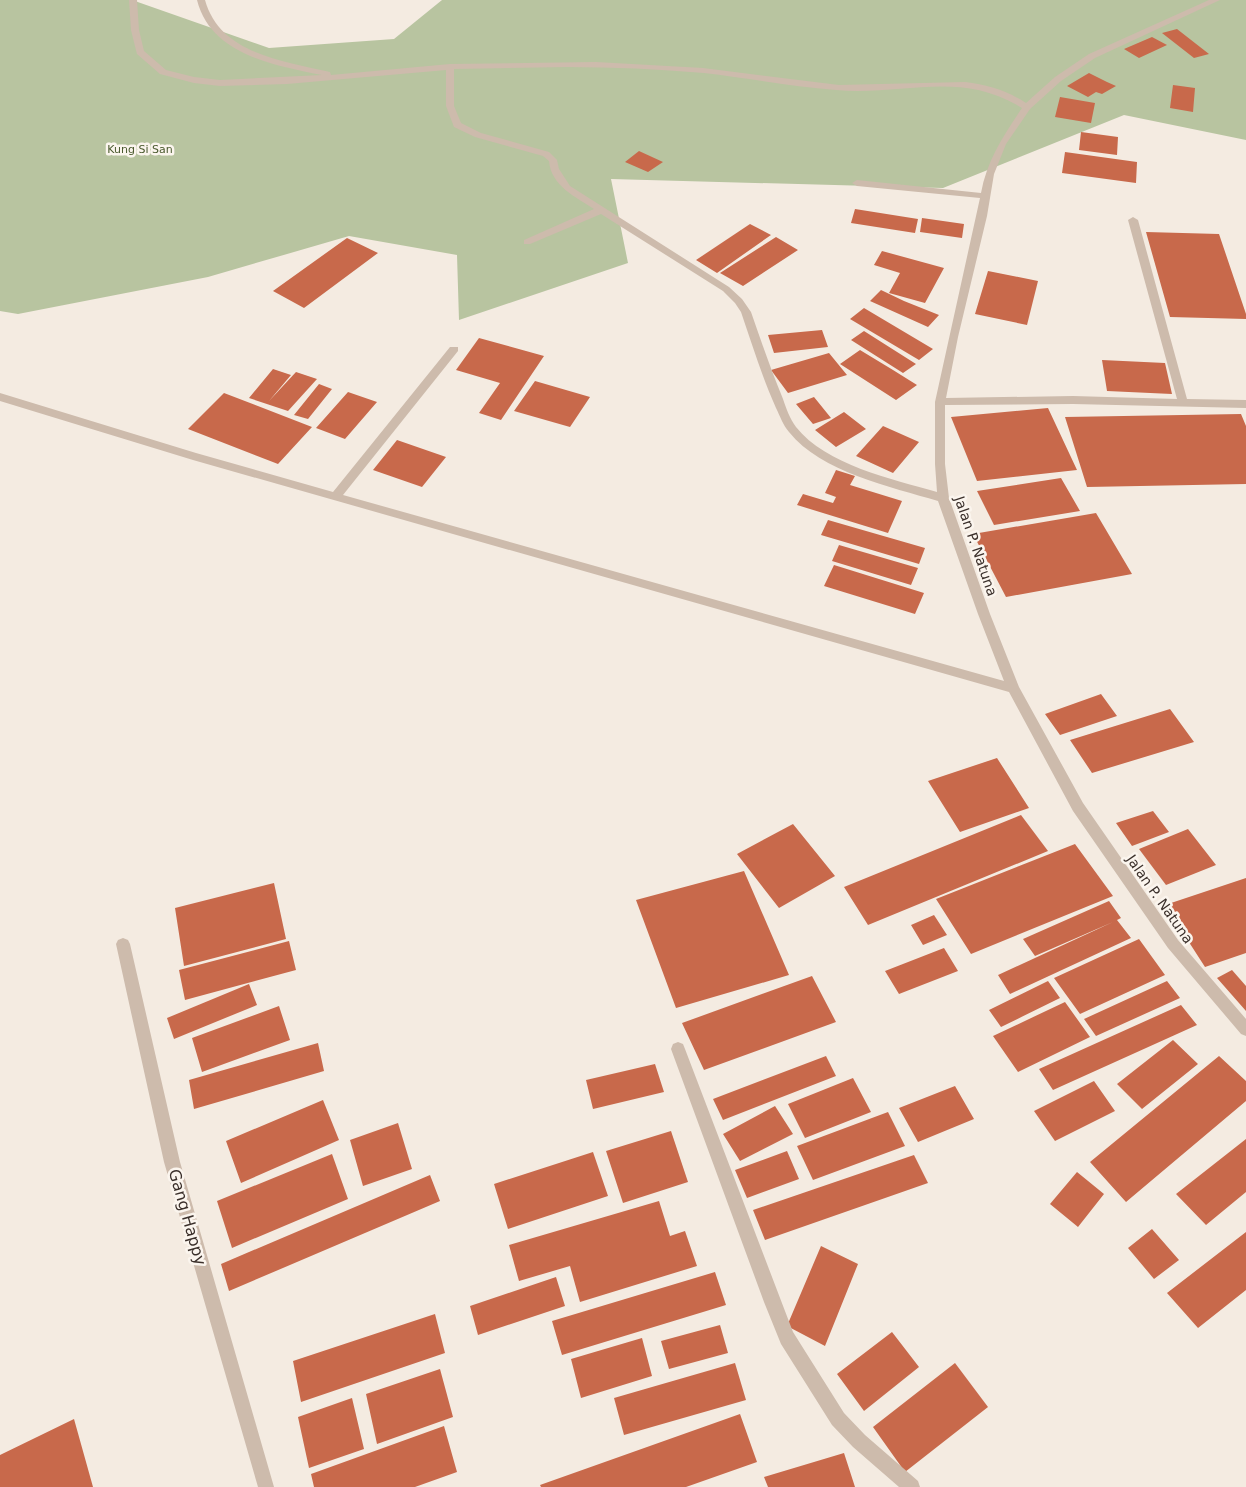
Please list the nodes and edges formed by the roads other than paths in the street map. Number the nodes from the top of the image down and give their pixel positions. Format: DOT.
graph roads {
  1 [pos="133,0"];
  2 [pos="201,0"];
  3 [pos="1216,0"];
  4 [pos="450,68"];
  5 [pos="339,77"];
  6 [pos="1027,107"];
  7 [pos="857,183"];
  8 [pos="985,196"];
  9 [pos="601,210"];
  10 [pos="1133,220"];
  11 [pos="527,242"];
  12 [pos="454,349"];
  13 [pos="0,397"];
  14 [pos="940,402"];
  15 [pos="1183,403"];
  16 [pos="1246,404"];
  17 [pos="336,496"];
  18 [pos="943,498"];
  19 [pos="1013,688"];
  20 [pos="123,944"];
  21 [pos="1246,1029"];
  22 [pos="678,1049"];
  23 [pos="266,1487"];
  24 [pos="912,1487"];
  1 -- 5 [label="street"];
  2 -- 5 [label="street"];
  3 -- 6 [label="street, Jalan P. Natuna"];
  4 -- 5 [label="street"];
  4 -- 6 [label="street"];
  4 -- 9 [label="street"];
  6 -- 8 [label="street, Jalan P. Natuna"];
  7 -- 8 [label="street"];
  8 -- 14 [label="street, Jalan P. Natuna"];
  9 -- 11 [label="street"];
  9 -- 18 [label="street"];
  10 -- 15 [label="street"];
  12 -- 17 [label="street"];
  13 -- 17 [label="street"];
  14 -- 15 [label="street"];
  14 -- 18 [label="street, Jalan P. Natuna"];
  15 -- 16 [label="street"];
  17 -- 19 [label="street"];
  18 -- 19 [label="street, Jalan P. Natuna"];
  19 -- 21 [label="street, Jalan P. Natuna"];
  20 -- 23 [label="street, Gang Happy"];
  22 -- 24 [label="street"];
}
